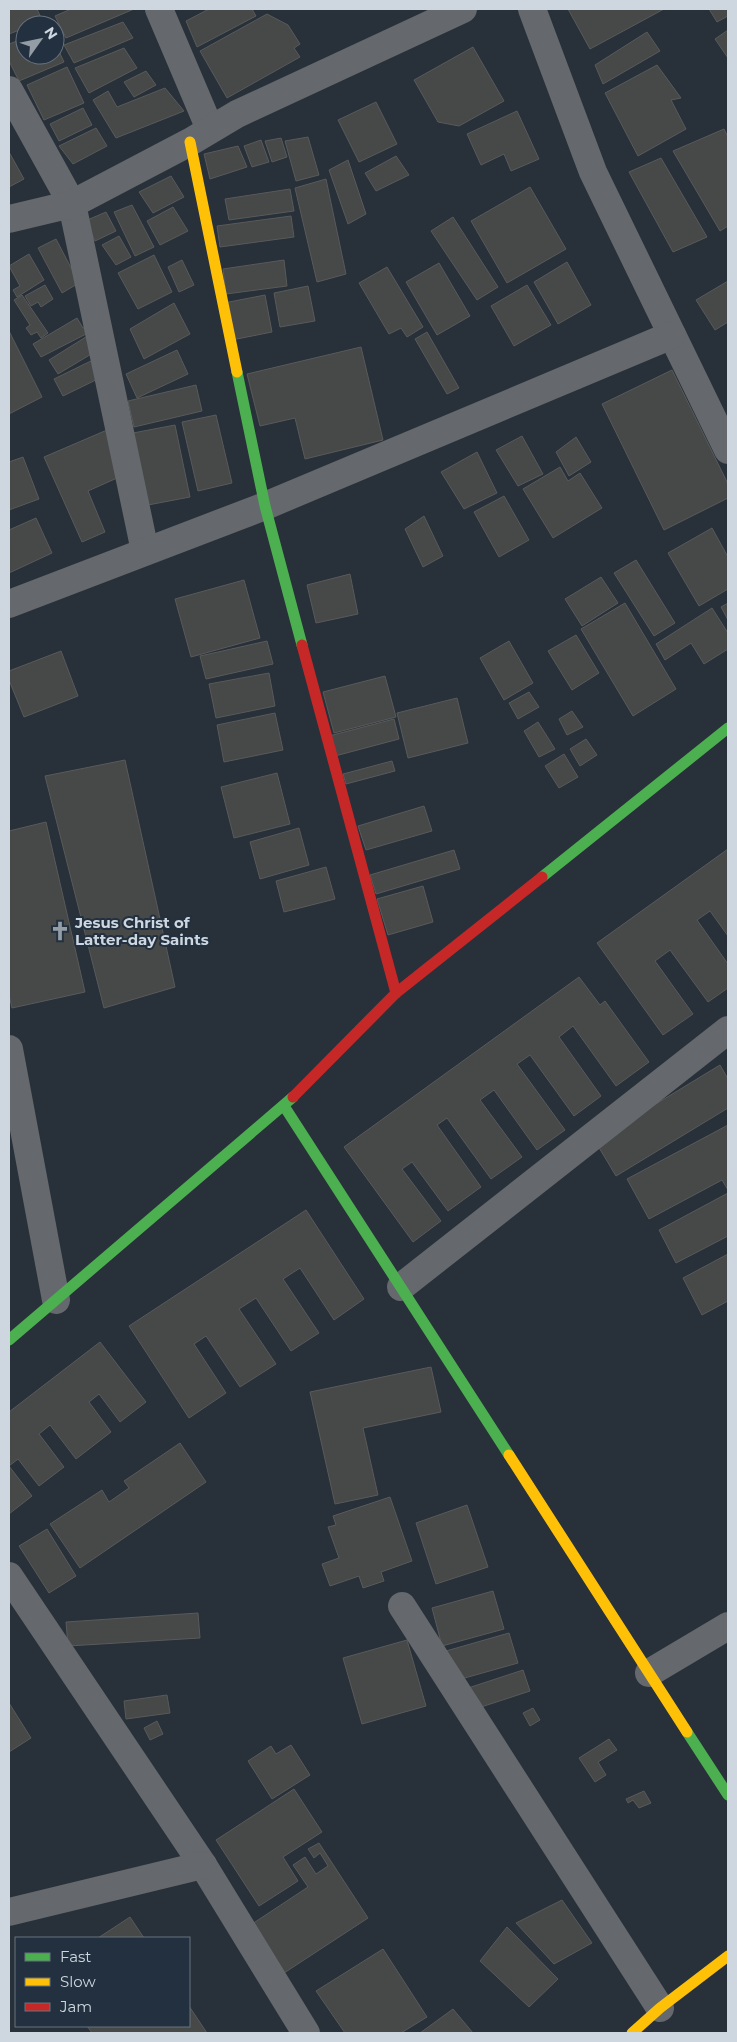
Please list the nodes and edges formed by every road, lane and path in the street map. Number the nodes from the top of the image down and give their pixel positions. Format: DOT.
graph roads {
  1 [pos="159,9"];
  2 [pos="463,9"];
  3 [pos="532,9"];
  4 [pos="9,90"];
  5 [pos="200,136"];
  6 [pos="72,204"];
  7 [pos="9,219"];
  8 [pos="672,335"];
  9 [pos="728,450"];
  10 [pos="265,506"];
  11 [pos="145,551"];
  12 [pos="9,604"];
  13 [pos="728,728"];
  14 [pos="396,993"];
  15 [pos="728,1030"];
  16 [pos="9,1049"];
  17 [pos="284,1106"];
  18 [pos="400,1287"];
  19 [pos="56,1300"];
  20 [pos="9,1340"];
  21 [pos="9,1576"];
  22 [pos="402,1606"];
  23 [pos="728,1626"];
  24 [pos="649,1673"];
  25 [pos="728,1795"];
  26 [pos="202,1865"];
  27 [pos="9,1912"];
  28 [pos="728,1956"];
  29 [pos="660,2008"];
  30 [pos="306,2033"];
  31 [pos="632,2033"];
  1 -- 5 [label="street"];
  2 -- 5 [label="street"];
  3 -- 8 [label="street"];
  4 -- 6 [label="street"];
  5 -- 6 [label="street"];
  5 -- 10 [label="street"];
  6 -- 7 [label="street"];
  6 -- 11 [label="street"];
  8 -- 9 [label="street"];
  8 -- 10 [label="street"];
  10 -- 11 [label="street"];
  10 -- 14 [label="street"];
  11 -- 12 [label="street"];
  13 -- 14 [label="street"];
  14 -- 17 [label="street"];
  15 -- 18 [label="street"];
  16 -- 19 [label="street"];
  17 -- 18 [label="street"];
  17 -- 19 [label="street"];
  18 -- 24 [label="street"];
  19 -- 20 [label="street"];
  21 -- 26 [label="street"];
  22 -- 29 [label="street"];
  23 -- 24 [label="street"];
  24 -- 25 [label="street"];
  26 -- 27 [label="street"];
  26 -- 30 [label="street"];
  28 -- 29 [label="street"];
  29 -- 31 [label="street"];
}
